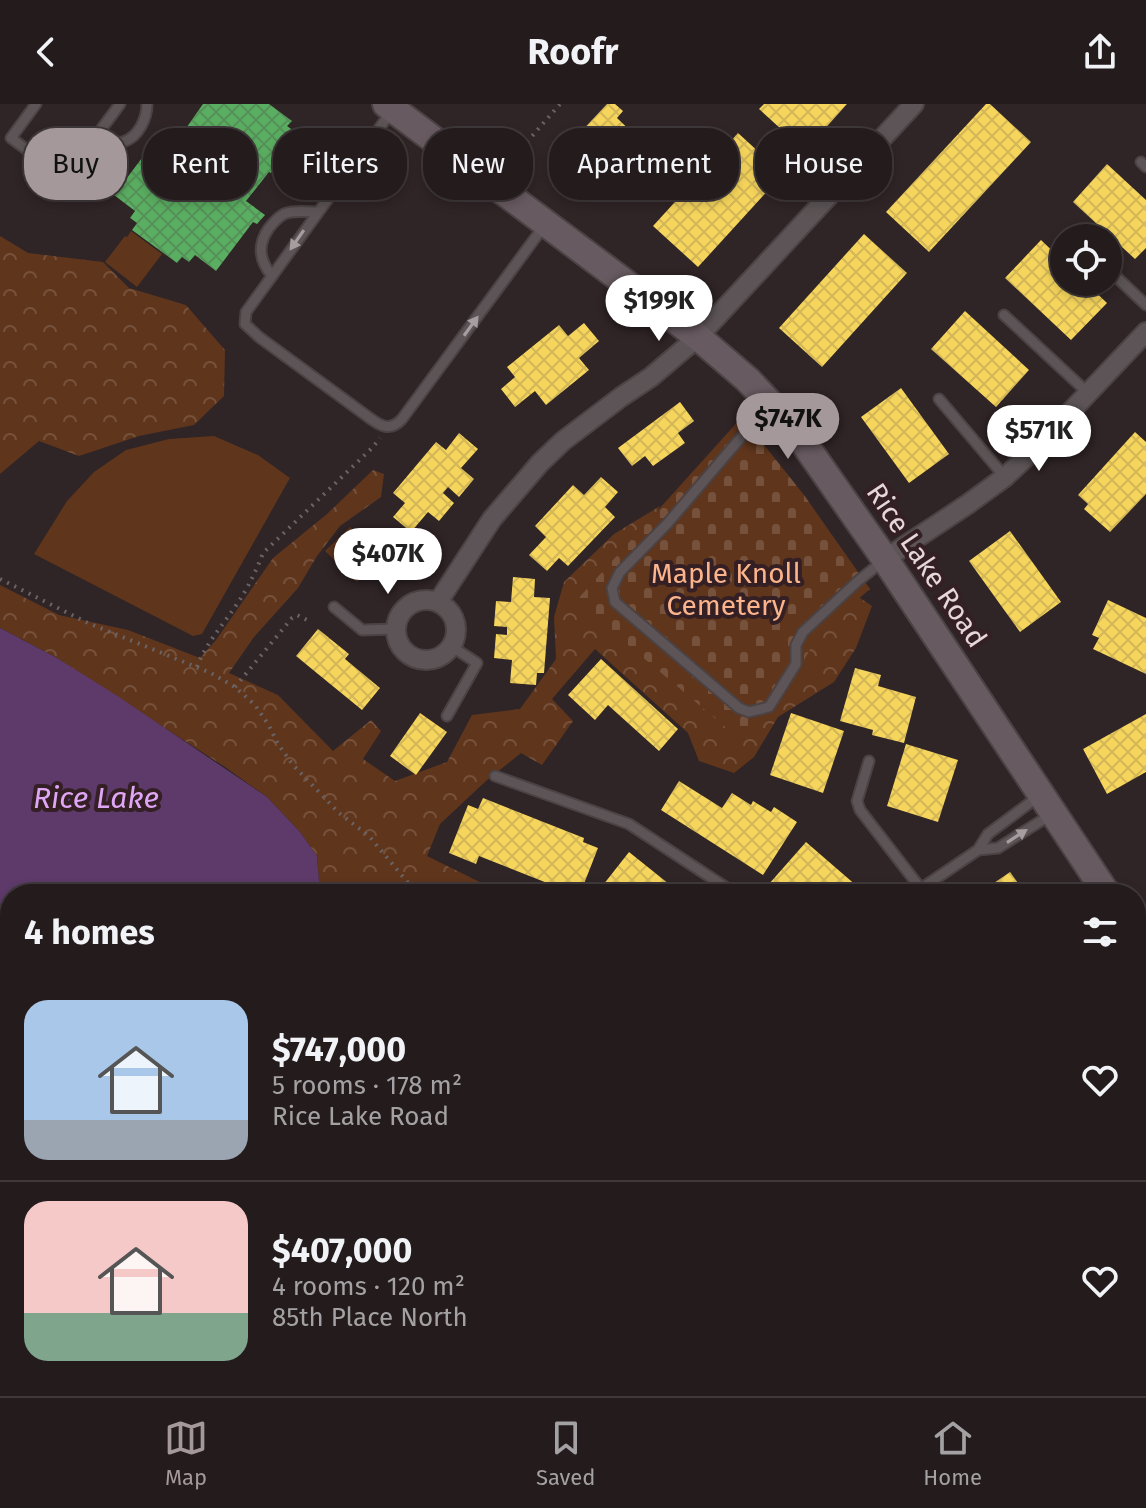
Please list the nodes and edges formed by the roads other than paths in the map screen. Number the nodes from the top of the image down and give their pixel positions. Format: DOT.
graph roads {
  1 [pos="36,104"];
  2 [pos="120,104"];
  3 [pos="147,104"];
  4 [pos="914,104"];
  5 [pos="389,106"];
  6 [pos="102,128"];
  7 [pos="127,139"];
  8 [pos="24,148"];
  9 [pos="317,212"];
  10 [pos="545,223"];
  11 [pos="272,276"];
  12 [pos="1122,282"];
  13 [pos="1146,305"];
  14 [pos="1004,315"];
  15 [pos="698,337"];
  16 [pos="1144,339"];
  17 [pos="1088,393"];
  18 [pos="939,399"];
  19 [pos="771,404"];
  20 [pos="1005,477"];
  21 [pos="885,559"];
  22 [pos="438,602"];
  23 [pos="334,607"];
  24 [pos="396,629"];
  25 [pos="451,646"];
  26 [pos="447,716"];
  27 [pos="869,761"];
  28 [pos="495,776"];
  29 [pos="1047,804"];
  30 [pos="978,850"];
  31 [pos="721,884"];
  32 [pos="914,884"];
  33 [pos="931,884"];
  34 [pos="1100,884"];
  1 -- 8 [label="lane"];
  2 -- 6 [label="lane"];
  3 -- 7 [label="lane"];
  4 -- 15 [label="street"];
  5 -- 9 [label="lane"];
  5 -- 10 [label="street, Rice Lake Road"];
  9 -- 11 [label="lane, one-way"];
  9 -- 11 [label="lane"];
  11 -- 10 [label="lane, one-way"];
  10 -- 15 [label="street, Rice Lake Road"];
  12 -- 13 [label="lane"];
  14 -- 17 [label="lane"];
  15 -- 19 [label="street, Rice Lake Road"];
  15 -- 22 [label="street"];
  16 -- 17 [label="street"];
  17 -- 20 [label="street"];
  18 -- 20 [label="lane"];
  19 -- 21 [label="street, Rice Lake Road"];
  19 -- 21 [label="lane"];
  20 -- 21 [label="street"];
  21 -- 29 [label="street, Rice Lake Road"];
  22 -- 24 [label="street"];
  22 -- 25 [label="street"];
  23 -- 24 [label="lane"];
  24 -- 25 [label="street"];
  25 -- 26 [label="lane"];
  27 -- 32 [label="lane"];
  28 -- 31 [label="lane"];
  29 -- 30 [label="lane"];
  30 -- 29 [label="lane, one-way"];
  29 -- 34 [label="street, Rice Lake Road"];
  30 -- 33 [label="lane"];
}
